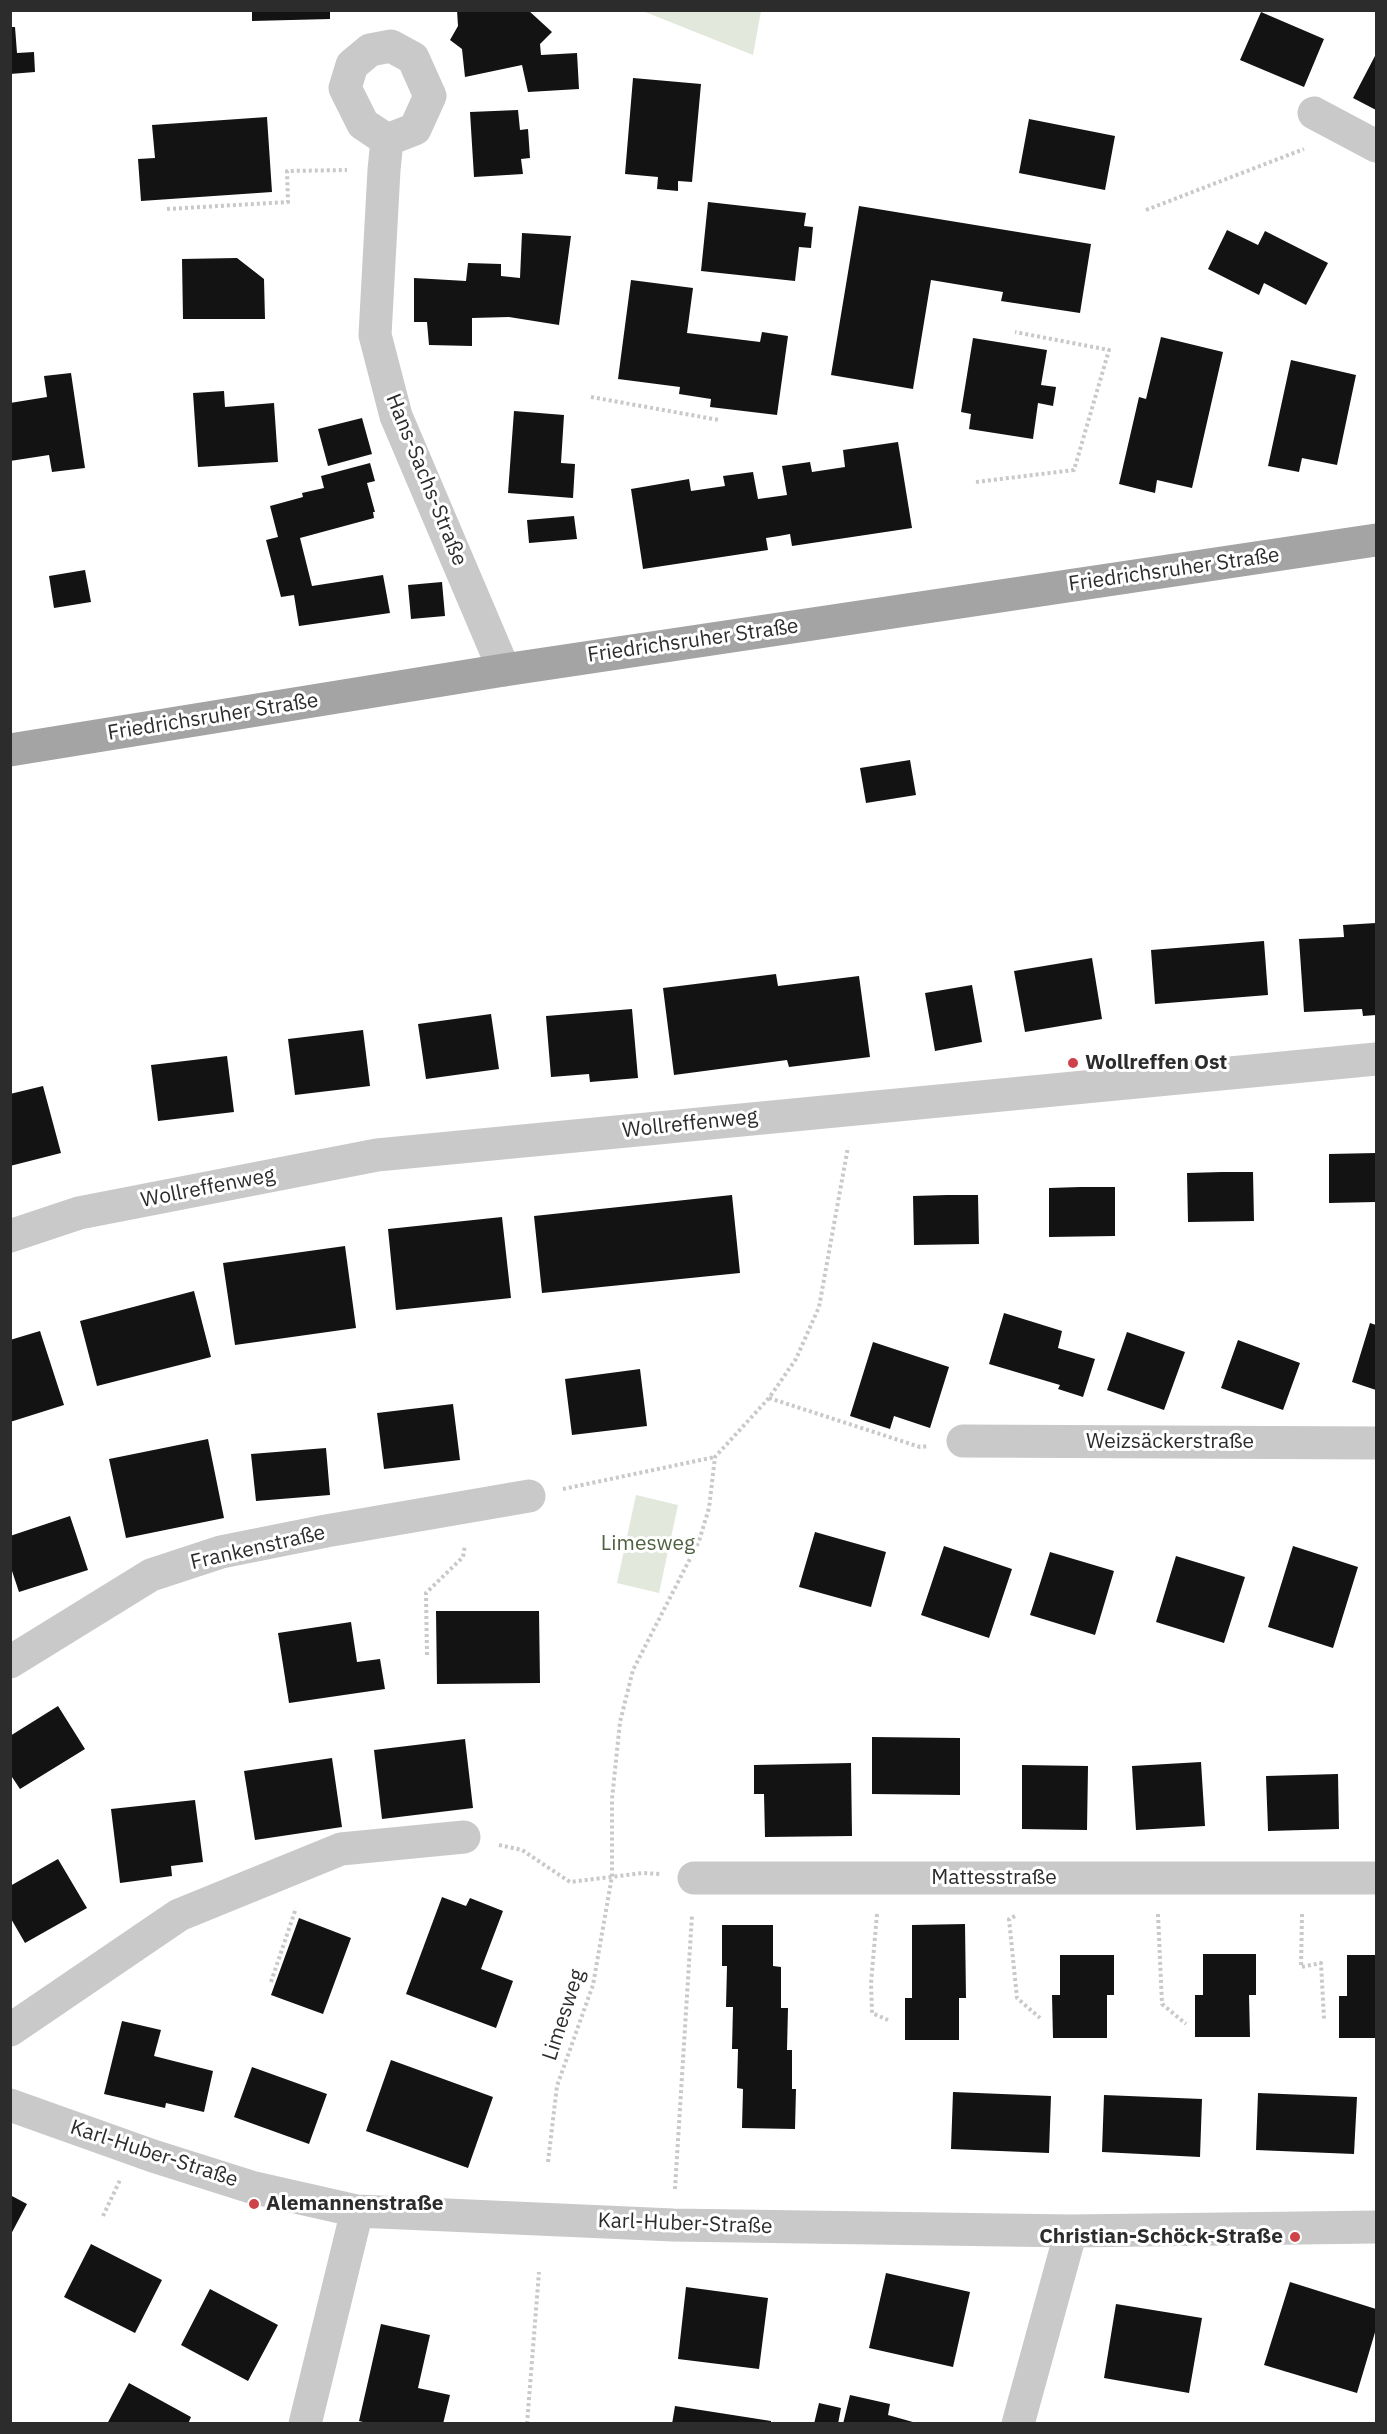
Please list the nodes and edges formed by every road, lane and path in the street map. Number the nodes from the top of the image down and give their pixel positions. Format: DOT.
graph roads {
  1 [pos="1314,113"];
  2 [pos="1363,139"];
  3 [pos="386,155"];
  4 [pos="167,209"];
  5 [pos="1146,210"];
  6 [pos="1015,332"];
  7 [pos="591,397"];
  8 [pos="719,420"];
  9 [pos="976,482"];
  10 [pos="1377,540"];
  11 [pos="504,670"];
  12 [pos="10,750"];
  13 [pos="1377,1059"];
  14 [pos="856,1108"];
  15 [pos="10,1236"];
  16 [pos="769,1398"];
  17 [pos="963,1441"];
  18 [pos="1377,1443"];
  19 [pos="715,1457"];
  20 [pos="529,1496"];
  21 [pos="471,1505"];
  22 [pos="427,1655"];
  23 [pos="10,1662"];
  24 [pos="464,1837"];
  25 [pos="292,1869"];
  26 [pos="612,1876"];
  27 [pos="1023,1877"];
  28 [pos="694,1878"];
  29 [pos="882,1878"];
  30 [pos="1155,1878"];
  31 [pos="1300,1878"];
  32 [pos="1377,1878"];
  33 [pos="271,1982"];
  34 [pos="1040,2018"];
  35 [pos="1324,2019"];
  36 [pos="888,2020"];
  37 [pos="1186,2024"];
  38 [pos="10,2030"];
  39 [pos="10,2105"];
  40 [pos="548,2162"];
  41 [pos="357,2211"];
  42 [pos="673,2225"];
  43 [pos="1377,2227"];
  44 [pos="1071,2232"];
  45 [pos="539,2272"];
  46 [pos="305,2424"];
  47 [pos="527,2424"];
  48 [pos="1018,2424"];
  1 -- 2 [label="street"];
  2 -- 5 [label="path"];
  3 -- 4 [label="path"];
  3 -- 11 [label="street, Hans-Sachs-Straße"];
  6 -- 9 [label="path"];
  7 -- 8 [label="path"];
  10 -- 11 [label="main road, Friedrichsruher Straße"];
  11 -- 12 [label="main road, Friedrichsruher Straße"];
  13 -- 14 [label="street, Wollreffenweg"];
  14 -- 15 [label="street, Wollreffenweg"];
  14 -- 16 [label="path"];
  16 -- 17 [label="path"];
  16 -- 19 [label="path"];
  17 -- 18 [label="street, Weizsäckerstraße"];
  19 -- 20 [label="path"];
  19 -- 26 [label="path, Limesweg"];
  20 -- 21 [label="street, Frankenstraße"];
  21 -- 22 [label="path"];
  21 -- 23 [label="street, Frankenstraße"];
  24 -- 25 [label="street"];
  24 -- 26 [label="path"];
  25 -- 33 [label="path"];
  25 -- 38 [label="street"];
  26 -- 28 [label="path"];
  26 -- 40 [label="path, Limesweg"];
  27 -- 29 [label="street, Mattesstraße"];
  27 -- 30 [label="street, Mattesstraße"];
  27 -- 34 [label="path"];
  28 -- 29 [label="street, Mattesstraße"];
  28 -- 42 [label="path"];
  29 -- 36 [label="path"];
  30 -- 31 [label="street, Mattesstraße"];
  30 -- 37 [label="path"];
  31 -- 32 [label="street, Mattesstraße"];
  31 -- 35 [label="path"];
  39 -- 41 [label="street, Karl-Huber-Straße"];
  41 -- 42 [label="street, Karl-Huber-Straße"];
  41 -- 46 [label="street"];
  42 -- 44 [label="street, Karl-Huber-Straße"];
  43 -- 44 [label="street, Karl-Huber-Straße"];
  44 -- 48 [label="street"];
  45 -- 47 [label="path"];
}
